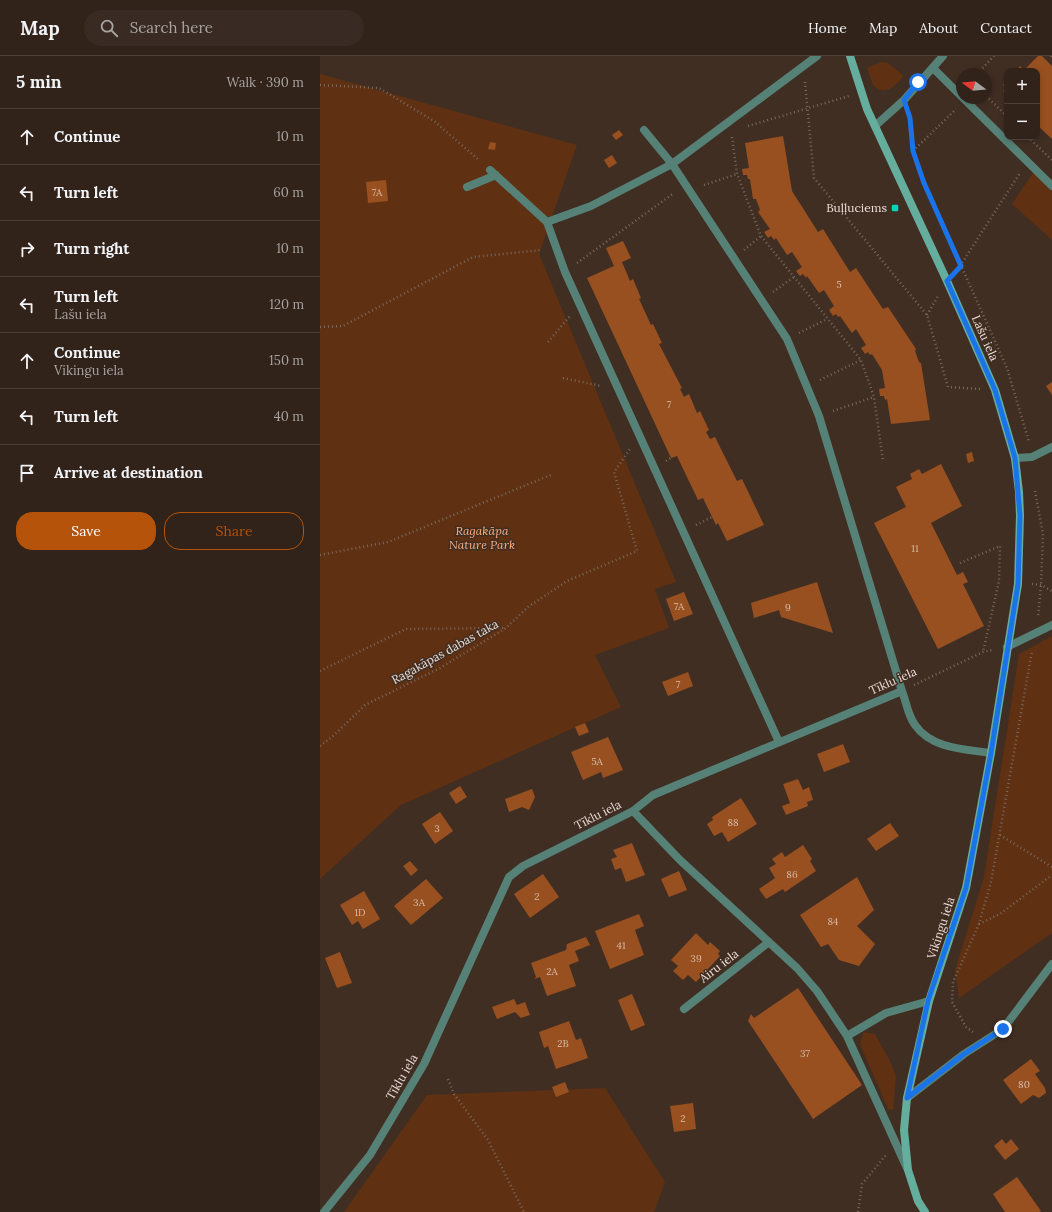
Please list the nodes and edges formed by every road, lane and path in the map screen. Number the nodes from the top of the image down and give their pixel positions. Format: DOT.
graph roads {
  1 [pos="816,56"];
  2 [pos="850,56"];
  3 [pos="943,56"];
  4 [pos="994,56"];
  5 [pos="803,65"];
  6 [pos="933,68"];
  7 [pos="983,68"];
  8 [pos="320,84"];
  9 [pos="956,91"];
  10 [pos="861,93"];
  11 [pos="904,100"];
  12 [pos="992,102"];
  13 [pos="957,104"];
  14 [pos="969,104"];
  15 [pos="807,108"];
  16 [pos="1004,113"];
  17 [pos="875,126"];
  18 [pos="744,128"];
  19 [pos="644,130"];
  20 [pos="1031,140"];
  21 [pos="734,143"];
  22 [pos="913,151"];
  23 [pos="1052,160"];
  24 [pos="1026,162"];
  25 [pos="672,164"];
  26 [pos="493,172"];
  27 [pos="737,174"];
  28 [pos="1052,186"];
  29 [pos="467,187"];
  30 [pos="687,187"];
  31 [pos="547,222"];
  32 [pos="761,236"];
  33 [pos="557,248"];
  34 [pos="734,257"];
  35 [pos="961,266"];
  36 [pos="565,272"];
  37 [pos="794,277"];
  38 [pos="947,281"];
  39 [pos="761,300"];
  40 [pos="580,304"];
  41 [pos="827,319"];
  42 [pos="320,327"];
  43 [pos="787,339"];
  44 [pos="548,342"];
  45 [pos="861,360"];
  46 [pos="563,378"];
  47 [pos="807,386"];
  48 [pos="619,389"];
  49 [pos="995,390"];
  50 [pos="874,397"];
  51 [pos="819,416"];
  52 [pos="642,439"];
  53 [pos="1052,447"];
  54 [pos="1032,457"];
  55 [pos="1015,458"];
  56 [pos="884,461"];
  57 [pos="553,474"];
  58 [pos="1034,488"];
  59 [pos="320,555"];
  60 [pos="960,563"];
  61 [pos="1052,625"];
  62 [pos="506,628"];
  63 [pos="1036,633"];
  64 [pos="1007,647"];
  65 [pos="983,652"];
  66 [pos="320,671"];
  67 [pos="902,691"];
  68 [pos="779,742"];
  69 [pos="320,746"];
  70 [pos="991,753"];
  71 [pos="633,811"];
  72 [pos="1000,835"];
  73 [pos="1052,868"];
  74 [pos="1052,875"];
  75 [pos="979,924"];
  76 [pos="769,942"];
  77 [pos="1052,964"];
  78 [pos="928,1001"];
  79 [pos="684,1009"];
  80 [pos="847,1036"];
  81 [pos="987,1040"];
  82 [pos="448,1079"];
  83 [pos="907,1098"];
  84 [pos="896,1142"];
  85 [pos="908,1170"];
  86 [pos="324,1212"];
  87 [pos="524,1212"];
  88 [pos="858,1212"];
  89 [pos="925,1212"];
  1 -- 5 [label="street"];
  2 -- 10 [label="street, Lašu iela"];
  3 -- 6 [label="street"];
  4 -- 7 [label="path"];
  5 -- 15 [label="path"];
  5 -- 25 [label="street"];
  6 -- 9 [label="street"];
  6 -- 11 [label="street"];
  8 -- 26 [label="path"];
  10 -- 15 [label="path"];
  10 -- 17 [label="street, Lašu iela"];
  11 -- 17 [label="street"];
  11 -- 22 [label="path"];
  12 -- 16 [label="path"];
  13 -- 22 [label="path"];
  14 -- 24 [label="street"];
  15 -- 18 [label="path"];
  15 -- 49 [label="path"];
  17 -- 38 [label="street, Lašu iela"];
  19 -- 25 [label="street"];
  20 -- 23 [label="path"];
  21 -- 27 [label="path"];
  22 -- 35 [label="path"];
  24 -- 28 [label="street"];
  24 -- 35 [label="path"];
  25 -- 30 [label="street"];
  25 -- 31 [label="street"];
  26 -- 29 [label="street"];
  26 -- 31 [label="street"];
  27 -- 30 [label="path"];
  27 -- 32 [label="path"];
  30 -- 34 [label="street"];
  30 -- 36 [label="path"];
  31 -- 33 [label="street"];
  32 -- 34 [label="path"];
  32 -- 37 [label="path"];
  33 -- 36 [label="street"];
  33 -- 42 [label="path"];
  34 -- 39 [label="street"];
  35 -- 38 [label="path"];
  35 -- 54 [label="path"];
  36 -- 40 [label="street"];
  37 -- 39 [label="path"];
  37 -- 41 [label="path"];
  38 -- 49 [label="street, Lašu iela"];
  39 -- 43 [label="street"];
  40 -- 44 [label="path"];
  40 -- 48 [label="street"];
  41 -- 43 [label="path"];
  41 -- 45 [label="path"];
  43 -- 47 [label="street"];
  45 -- 47 [label="path"];
  45 -- 50 [label="path"];
  46 -- 48 [label="path"];
  47 -- 51 [label="street"];
  48 -- 52 [label="street"];
  49 -- 55 [label="street, Lašu iela"];
  50 -- 51 [label="path"];
  50 -- 56 [label="path"];
  51 -- 67 [label="street"];
  52 -- 62 [label="path, Ragakāpas dabas taka"];
  52 -- 68 [label="street"];
  53 -- 54 [label="street"];
  54 -- 55 [label="street"];
  55 -- 64 [label="street, Lašu iela"];
  57 -- 59 [label="path"];
  58 -- 63 [label="path"];
  60 -- 65 [label="path"];
  61 -- 63 [label="street"];
  62 -- 66 [label="path"];
  62 -- 69 [label="path, Ragakāpas dabas taka"];
  63 -- 64 [label="street"];
  63 -- 72 [label="path"];
  64 -- 65 [label="path, Tīklu iela"];
  64 -- 70 [label="street, Vikingu iela"];
  65 -- 67 [label="path, Tīklu iela"];
  67 -- 68 [label="street, Tīklu iela"];
  67 -- 70 [label="street"];
  68 -- 71 [label="street, Tīklu iela"];
  70 -- 78 [label="street, Vikingu iela"];
  71 -- 76 [label="street"];
  71 -- 86 [label="street, Tīklu iela"];
  72 -- 73 [label="path"];
  72 -- 75 [label="path"];
  74 -- 75 [label="path"];
  75 -- 81 [label="path"];
  76 -- 79 [label="street, Airu iela"];
  76 -- 80 [label="street"];
  77 -- 81 [label="street"];
  78 -- 80 [label="street"];
  78 -- 83 [label="street, Vikingu iela"];
  80 -- 84 [label="street"];
  81 -- 83 [label="street"];
  82 -- 87 [label="path"];
  83 -- 85 [label="street, Vikingu iela"];
  84 -- 85 [label="street"];
  84 -- 88 [label="path"];
  85 -- 89 [label="street, Vikingu iela"];
}
